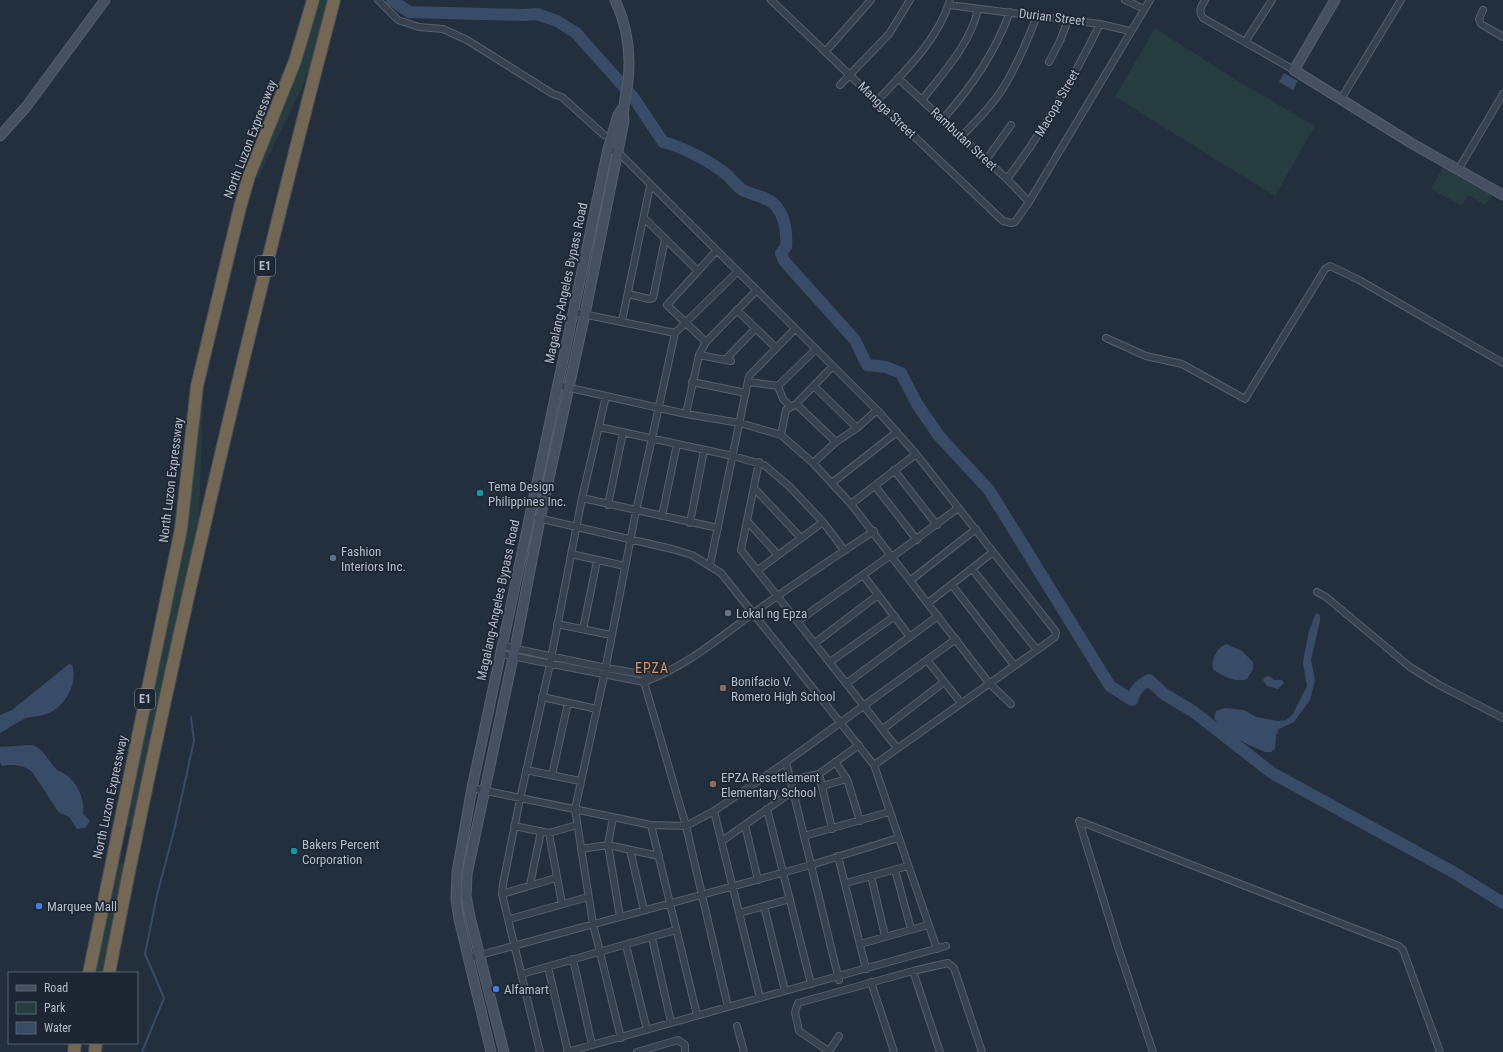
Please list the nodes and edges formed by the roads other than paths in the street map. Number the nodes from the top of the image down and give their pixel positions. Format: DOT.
graph roads {
  1 [pos="105,0"];
  2 [pos="313,0"];
  3 [pos="334,0"];
  4 [pos="378,0"];
  5 [pos="615,0"];
  6 [pos="771,0"];
  7 [pos="871,0"];
  8 [pos="910,0"];
  9 [pos="1125,0"];
  10 [pos="1150,0"];
  11 [pos="1205,0"];
  12 [pos="1272,0"];
  13 [pos="1335,0"];
  14 [pos="1401,0"];
  15 [pos="950,2"];
  16 [pos="978,9"];
  17 [pos="1144,9"];
  18 [pos="1483,10"];
  19 [pos="1010,12"];
  20 [pos="1037,16"];
  21 [pos="1068,20"];
  22 [pos="1100,24"];
  23 [pos="1130,31"];
  24 [pos="1503,37"];
  25 [pos="1244,42"];
  26 [pos="826,51"];
  27 [pos="1049,62"];
  28 [pos="1294,70"];
  29 [pos="850,75"];
  30 [pos="898,78"];
  31 [pos="840,85"];
  32 [pos="1503,94"];
  33 [pos="1341,99"];
  34 [pos="922,100"];
  35 [pos="877,101"];
  36 [pos="623,107"];
  37 [pos="943,119"];
  38 [pos="1011,125"];
  39 [pos="604,135"];
  40 [pos="0,136"];
  41 [pos="961,137"];
  42 [pos="608,149"];
  43 [pos="618,152"];
  44 [pos="986,160"];
  45 [pos="1458,170"];
  46 [pos="1008,179"];
  47 [pos="650,186"];
  48 [pos="1503,196"];
  49 [pos="1029,202"];
  50 [pos="644,218"];
  51 [pos="665,239"];
  52 [pos="716,251"];
  53 [pos="698,271"];
  54 [pos="737,272"];
  55 [pos="757,290"];
  56 [pos="628,294"];
  57 [pos="737,310"];
  58 [pos="573,312"];
  59 [pos="585,314"];
  60 [pos="622,321"];
  61 [pos="686,322"];
  62 [pos="756,328"];
  63 [pos="795,329"];
  64 [pos="675,333"];
  65 [pos="1106,338"];
  66 [pos="706,342"];
  67 [pos="776,348"];
  68 [pos="816,349"];
  69 [pos="699,355"];
  70 [pos="1503,363"];
  71 [pos="833,366"];
  72 [pos="692,382"];
  73 [pos="748,382"];
  74 [pos="557,385"];
  75 [pos="778,386"];
  76 [pos="814,386"];
  77 [pos="570,388"];
  78 [pos="746,393"];
  79 [pos="606,396"];
  80 [pos="793,406"];
  81 [pos="659,408"];
  82 [pos="877,410"];
  83 [pos="686,414"];
  84 [pos="740,424"];
  85 [pos="599,427"];
  86 [pos="857,428"];
  87 [pos="897,432"];
  88 [pos="624,433"];
  89 [pos="781,435"];
  90 [pos="652,439"];
  91 [pos="836,442"];
  92 [pos="677,444"];
  93 [pos="704,450"];
  94 [pos="916,454"];
  95 [pos="733,456"];
  96 [pos="759,462"];
  97 [pos="813,463"];
  98 [pos="894,470"];
  99 [pos="833,482"];
  100 [pos="874,486"];
  101 [pos="754,488"];
  102 [pos="582,498"];
  103 [pos="851,504"];
  104 [pos="608,505"];
  105 [pos="958,508"];
  106 [pos="636,511"];
  107 [pos="662,516"];
  108 [pos="529,517"];
  109 [pos="540,519"];
  110 [pos="747,521"];
  111 [pos="823,522"];
  112 [pos="690,523"];
  113 [pos="937,525"];
  114 [pos="576,527"];
  115 [pos="718,528"];
  116 [pos="976,529"];
  117 [pos="874,531"];
  118 [pos="801,538"];
  119 [pos="631,540"];
  120 [pos="917,540"];
  121 [pos="844,550"];
  122 [pos="993,552"];
  123 [pos="571,554"];
  124 [pos="778,555"];
  125 [pos="892,556"];
  126 [pos="597,560"];
  127 [pos="710,565"];
  128 [pos="624,566"];
  129 [pos="972,569"];
  130 [pos="758,570"];
  131 [pos="863,574"];
  132 [pos="911,580"];
  133 [pos="952,585"];
  134 [pos="1318,592"];
  135 [pos="878,595"];
  136 [pos="778,596"];
  137 [pos="928,603"];
  138 [pos="754,613"];
  139 [pos="895,616"];
  140 [pos="938,616"];
  141 [pos="798,621"];
  142 [pos="557,624"];
  143 [pos="582,629"];
  144 [pos="611,635"];
  145 [pos="910,637"];
  146 [pos="956,638"];
  147 [pos="815,643"];
  148 [pos="502,650"];
  149 [pos="1037,650"];
  150 [pos="515,653"];
  151 [pos="551,656"];
  152 [pos="927,660"];
  153 [pos="830,662"];
  154 [pos="550,664"];
  155 [pos="1014,665"];
  156 [pos="606,668"];
  157 [pos="645,674"];
  158 [pos="604,676"];
  159 [pos="655,678"];
  160 [pos="644,682"];
  161 [pos="944,682"];
  162 [pos="847,683"];
  163 [pos="989,683"];
  164 [pos="542,697"];
  165 [pos="568,703"];
  166 [pos="961,703"];
  167 [pos="1011,704"];
  168 [pos="864,706"];
  169 [pos="597,709"];
  170 [pos="1503,718"];
  171 [pos="841,723"];
  172 [pos="883,729"];
  173 [pos="859,745"];
  174 [pos="897,748"];
  175 [pos="786,762"];
  176 [pos="835,762"];
  177 [pos="874,765"];
  178 [pos="526,770"];
  179 [pos="820,774"];
  180 [pos="552,775"];
  181 [pos="847,779"];
  182 [pos="790,780"];
  183 [pos="580,781"];
  184 [pos="822,786"];
  185 [pos="472,788"];
  186 [pos="485,790"];
  187 [pos="793,791"];
  188 [pos="520,799"];
  189 [pos="575,809"];
  190 [pos="767,809"];
  191 [pos="714,811"];
  192 [pos="889,812"];
  193 [pos="613,817"];
  194 [pos="860,821"];
  195 [pos="577,825"];
  196 [pos="651,825"];
  197 [pos="745,825"];
  198 [pos="514,826"];
  199 [pos="686,826"];
  200 [pos="832,829"];
  201 [pos="541,831"];
  202 [pos="550,833"];
  203 [pos="804,836"];
  204 [pos="898,838"];
  205 [pos="722,841"];
  206 [pos="608,845"];
  207 [pos="581,849"];
  208 [pos="630,850"];
  209 [pos="659,856"];
  210 [pos="838,856"];
  211 [pos="811,865"];
  212 [pos="908,866"];
  213 [pos="895,870"];
  214 [pos="784,872"];
  215 [pos="871,876"];
  216 [pos="556,878"];
  217 [pos="758,880"];
  218 [pos="846,883"];
  219 [pos="530,885"];
  220 [pos="733,886"];
  221 [pos="502,894"];
  222 [pos="702,894"];
  223 [pos="588,897"];
  224 [pos="790,899"];
  225 [pos="670,903"];
  226 [pos="562,904"];
  227 [pos="764,906"];
  228 [pos="644,910"];
  229 [pos="739,913"];
  230 [pos="620,917"];
  231 [pos="510,919"];
  232 [pos="593,924"];
  233 [pos="928,925"];
  234 [pos="911,929"];
  235 [pos="676,930"];
  236 [pos="885,936"];
  237 [pos="652,938"];
  238 [pos="860,944"];
  239 [pos="626,945"];
  240 [pos="516,946"];
  241 [pos="946,946"];
  242 [pos="936,949"];
  243 [pos="600,952"];
  244 [pos="480,955"];
  245 [pos="469,958"];
  246 [pos="573,959"];
  247 [pos="548,967"];
  248 [pos="866,968"];
  249 [pos="914,971"];
  250 [pos="89,972"];
  251 [pos="109,972"];
  252 [pos="522,974"];
  253 [pos="839,978"];
  254 [pos="871,982"];
  255 [pos="811,984"];
  256 [pos="785,991"];
  257 [pos="760,998"];
  258 [pos="728,1007"];
  259 [pos="696,1015"];
  260 [pos="671,1022"];
  261 [pos="737,1026"];
  262 [pos="647,1030"];
  263 [pos="839,1036"];
  264 [pos="621,1038"];
  265 [pos="592,1045"];
  266 [pos="829,1051"];
  267 [pos="491,1052"];
  268 [pos="504,1052"];
  269 [pos="540,1052"];
  270 [pos="568,1052"];
  271 [pos="637,1052"];
  272 [pos="686,1052"];
  273 [pos="744,1052"];
  274 [pos="894,1052"];
  275 [pos="940,1052"];
  276 [pos="982,1052"];
  277 [pos="1154,1052"];
  278 [pos="1440,1052"];
  1 -- 40 [label="street"];
  2 -- 250 [label="highway, North Luzon Expressway / E1"];
  3 -- 251 [label="highway, E1"];
  4 -- 39 [label="street"];
  5 -- 36 [label="street, Magalang-Angeles Bypass Road"];
  6 -- 26 [label="street, Mangga Street"];
  7 -- 26 [label="street"];
  8 -- 29 [label="street"];
  9 -- 17 [label="street"];
  10 -- 17 [label="street"];
  11 -- 25 [label="street"];
  12 -- 25 [label="street"];
  13 -- 28 [label="street"];
  14 -- 33 [label="street"];
  15 -- 16 [label="street, Durian Street"];
  15 -- 30 [label="street"];
  16 -- 19 [label="street, Durian Street"];
  16 -- 34 [label="street"];
  17 -- 23 [label="street"];
  18 -- 24 [label="street"];
  19 -- 20 [label="street, Durian Street"];
  19 -- 37 [label="street"];
  20 -- 21 [label="street, Durian Street"];
  20 -- 41 [label="street"];
  21 -- 22 [label="street, Durian Street"];
  21 -- 27 [label="street"];
  22 -- 23 [label="street, Durian Street"];
  22 -- 46 [label="street, Macopa Street"];
  23 -- 49 [label="street"];
  25 -- 28 [label="street"];
  26 -- 29 [label="street, Mangga Street"];
  28 -- 33 [label="street"];
  29 -- 31 [label="street"];
  29 -- 35 [label="street, Mangga Street"];
  30 -- 34 [label="street, Rambutan Street"];
  30 -- 35 [label="street"];
  32 -- 45 [label="street"];
  33 -- 45 [label="street"];
  34 -- 37 [label="street, Rambutan Street"];
  35 -- 49 [label="street, Mangga Street"];
  36 -- 42 [label="street, Magalang-Angeles Bypass Road"];
  36 -- 43 [label="street, Magalang-Angeles Bypass Road"];
  37 -- 41 [label="street, Rambutan Street"];
  38 -- 44 [label="street"];
  41 -- 44 [label="street, Rambutan Street"];
  42 -- 43 [label="street"];
  42 -- 58 [label="street, Magalang-Angeles Bypass Road"];
  43 -- 47 [label="street"];
  43 -- 59 [label="street, Magalang-Angeles Bypass Road"];
  44 -- 46 [label="street, Rambutan Street"];
  45 -- 48 [label="street"];
  46 -- 49 [label="street, Rambutan Street"];
  47 -- 50 [label="street"];
  47 -- 52 [label="street"];
  50 -- 51 [label="street"];
  50 -- 56 [label="street"];
  51 -- 53 [label="street"];
  51 -- 56 [label="street"];
  52 -- 53 [label="street"];
  52 -- 54 [label="street"];
  53 -- 61 [label="street"];
  54 -- 55 [label="street"];
  54 -- 61 [label="street"];
  55 -- 57 [label="street"];
  55 -- 63 [label="street"];
  56 -- 60 [label="street"];
  57 -- 62 [label="street"];
  57 -- 66 [label="street"];
  58 -- 59 [label="street"];
  58 -- 74 [label="street, Magalang-Angeles Bypass Road"];
  59 -- 60 [label="street"];
  59 -- 77 [label="street, Magalang-Angeles Bypass Road"];
  60 -- 64 [label="street"];
  61 -- 64 [label="street"];
  61 -- 66 [label="street"];
  62 -- 67 [label="street"];
  62 -- 69 [label="street"];
  63 -- 67 [label="street"];
  63 -- 68 [label="street"];
  64 -- 81 [label="street"];
  65 -- 70 [label="street"];
  66 -- 69 [label="street"];
  67 -- 73 [label="street"];
  68 -- 71 [label="street"];
  68 -- 75 [label="street"];
  69 -- 72 [label="street"];
  71 -- 76 [label="street"];
  71 -- 82 [label="street"];
  72 -- 78 [label="street"];
  72 -- 83 [label="street"];
  73 -- 75 [label="street"];
  73 -- 78 [label="street"];
  74 -- 77 [label="street"];
  74 -- 108 [label="street, Magalang-Angeles Bypass Road"];
  75 -- 80 [label="street"];
  76 -- 80 [label="street"];
  76 -- 86 [label="street"];
  77 -- 79 [label="street"];
  77 -- 109 [label="street, Magalang-Angeles Bypass Road"];
  78 -- 84 [label="street"];
  79 -- 81 [label="street"];
  79 -- 85 [label="street"];
  80 -- 89 [label="street"];
  80 -- 91 [label="street"];
  81 -- 83 [label="street"];
  81 -- 90 [label="street"];
  82 -- 86 [label="street"];
  82 -- 87 [label="street"];
  83 -- 84 [label="street"];
  84 -- 89 [label="street"];
  84 -- 95 [label="street"];
  85 -- 88 [label="street"];
  85 -- 102 [label="street"];
  86 -- 91 [label="street"];
  87 -- 94 [label="street"];
  87 -- 99 [label="street"];
  88 -- 90 [label="street"];
  88 -- 104 [label="street"];
  89 -- 97 [label="street"];
  90 -- 92 [label="street"];
  90 -- 106 [label="street"];
  91 -- 97 [label="street"];
  92 -- 93 [label="street"];
  92 -- 107 [label="street"];
  93 -- 95 [label="street"];
  93 -- 112 [label="street"];
  94 -- 98 [label="street"];
  94 -- 105 [label="street"];
  95 -- 96 [label="street"];
  95 -- 115 [label="street"];
  96 -- 101 [label="street"];
  96 -- 111 [label="street"];
  97 -- 99 [label="street"];
  98 -- 100 [label="street"];
  98 -- 113 [label="street"];
  99 -- 103 [label="street"];
  100 -- 103 [label="street"];
  100 -- 120 [label="street"];
  101 -- 110 [label="street"];
  101 -- 118 [label="street"];
  102 -- 104 [label="street"];
  102 -- 114 [label="street"];
  103 -- 117 [label="street"];
  104 -- 106 [label="street"];
  105 -- 113 [label="street"];
  105 -- 116 [label="street"];
  106 -- 107 [label="street"];
  106 -- 119 [label="street"];
  107 -- 112 [label="street"];
  108 -- 109 [label="street"];
  108 -- 148 [label="street, Magalang-Angeles Bypass Road"];
  109 -- 114 [label="street"];
  109 -- 150 [label="street, Magalang-Angeles Bypass Road"];
  110 -- 124 [label="street"];
  110 -- 130 [label="street"];
  111 -- 118 [label="street"];
  111 -- 121 [label="street"];
  112 -- 115 [label="street"];
  113 -- 120 [label="street"];
  114 -- 119 [label="street"];
  114 -- 123 [label="street"];
  115 -- 127 [label="street"];
  116 -- 122 [label="street"];
  116 -- 132 [label="street"];
  117 -- 121 [label="street"];
  117 -- 125 [label="street"];
  118 -- 124 [label="street"];
  119 -- 127 [label="street"];
  119 -- 128 [label="street"];
  120 -- 125 [label="street"];
  121 -- 136 [label="street"];
  122 -- 129 [label="street"];
  122 -- 149 [label="street"];
  123 -- 126 [label="street"];
  123 -- 142 [label="street"];
  124 -- 130 [label="street"];
  125 -- 131 [label="street"];
  125 -- 132 [label="street"];
  126 -- 128 [label="street"];
  126 -- 143 [label="street"];
  127 -- 138 [label="street"];
  128 -- 144 [label="street"];
  129 -- 133 [label="street"];
  129 -- 149 [label="street"];
  130 -- 136 [label="street"];
  131 -- 135 [label="street"];
  131 -- 141 [label="street"];
  132 -- 137 [label="street"];
  133 -- 137 [label="street"];
  133 -- 155 [label="street"];
  134 -- 170 [label="street"];
  135 -- 139 [label="street"];
  135 -- 147 [label="street"];
  136 -- 138 [label="street"];
  136 -- 141 [label="street"];
  137 -- 140 [label="street"];
  138 -- 159 [label="street"];
  138 -- 171 [label="street"];
  139 -- 145 [label="street"];
  139 -- 153 [label="street"];
  140 -- 145 [label="street"];
  140 -- 146 [label="street"];
  141 -- 147 [label="street"];
  142 -- 143 [label="street"];
  142 -- 151 [label="street"];
  143 -- 144 [label="street"];
  144 -- 156 [label="street"];
  145 -- 162 [label="street"];
  146 -- 152 [label="street"];
  146 -- 163 [label="street"];
  147 -- 153 [label="street"];
  148 -- 150 [label="street"];
  148 -- 185 [label="street, Magalang-Angeles Bypass Road"];
  149 -- 155 [label="street"];
  150 -- 151 [label="street"];
  150 -- 154 [label="street"];
  150 -- 186 [label="street, Magalang-Angeles Bypass Road"];
  151 -- 154 [label="street"];
  151 -- 156 [label="street"];
  152 -- 161 [label="street"];
  152 -- 168 [label="street"];
  153 -- 162 [label="street"];
  154 -- 158 [label="street"];
  154 -- 164 [label="street"];
  155 -- 163 [label="street"];
  156 -- 157 [label="street"];
  156 -- 158 [label="street"];
  157 -- 159 [label="street"];
  157 -- 160 [label="street"];
  158 -- 160 [label="street"];
  158 -- 169 [label="street"];
  159 -- 160 [label="street"];
  160 -- 199 [label="street"];
  161 -- 166 [label="street"];
  161 -- 172 [label="street"];
  162 -- 168 [label="street"];
  163 -- 166 [label="street"];
  163 -- 167 [label="street"];
  164 -- 165 [label="street"];
  164 -- 178 [label="street"];
  165 -- 169 [label="street"];
  165 -- 180 [label="street"];
  166 -- 174 [label="street"];
  168 -- 171 [label="street"];
  168 -- 172 [label="street"];
  169 -- 183 [label="street"];
  171 -- 173 [label="street"];
  171 -- 175 [label="street"];
  172 -- 174 [label="street"];
  173 -- 176 [label="street"];
  173 -- 177 [label="street"];
  174 -- 177 [label="street"];
  175 -- 182 [label="street"];
  175 -- 191 [label="street"];
  176 -- 179 [label="street"];
  176 -- 181 [label="street"];
  177 -- 192 [label="street"];
  178 -- 180 [label="street"];
  178 -- 188 [label="street"];
  179 -- 182 [label="street"];
  179 -- 184 [label="street"];
  180 -- 183 [label="street"];
  181 -- 184 [label="street"];
  181 -- 194 [label="street"];
  182 -- 187 [label="street"];
  183 -- 189 [label="street"];
  184 -- 200 [label="street"];
  185 -- 186 [label="street"];
  185 -- 245 [label="street, Magalang-Angeles Bypass Road"];
  186 -- 188 [label="street"];
  186 -- 244 [label="street, Magalang-Angeles Bypass Road"];
  187 -- 190 [label="street"];
  187 -- 203 [label="street"];
  188 -- 189 [label="street"];
  188 -- 198 [label="street"];
  189 -- 193 [label="street"];
  189 -- 195 [label="street"];
  190 -- 197 [label="street"];
  190 -- 214 [label="street"];
  191 -- 199 [label="street"];
  191 -- 205 [label="street"];
  192 -- 194 [label="street"];
  192 -- 204 [label="street"];
  193 -- 196 [label="street"];
  193 -- 206 [label="street"];
  194 -- 200 [label="street"];
  195 -- 202 [label="street"];
  195 -- 207 [label="street"];
  196 -- 199 [label="street"];
  196 -- 209 [label="street"];
  197 -- 205 [label="street"];
  197 -- 217 [label="street"];
  198 -- 201 [label="street"];
  198 -- 221 [label="street"];
  199 -- 222 [label="street"];
  200 -- 203 [label="street"];
  201 -- 202 [label="street"];
  201 -- 219 [label="street"];
  202 -- 216 [label="street"];
  203 -- 211 [label="street"];
  204 -- 210 [label="street"];
  204 -- 212 [label="street"];
  205 -- 220 [label="street"];
  206 -- 207 [label="street"];
  206 -- 208 [label="street"];
  206 -- 230 [label="street"];
  207 -- 223 [label="street"];
  208 -- 209 [label="street"];
  208 -- 228 [label="street"];
  209 -- 225 [label="street"];
  210 -- 211 [label="street"];
  210 -- 218 [label="street"];
  211 -- 214 [label="street"];
  211 -- 253 [label="street"];
  212 -- 213 [label="street"];
  212 -- 233 [label="street"];
  213 -- 215 [label="street"];
  213 -- 234 [label="street"];
  214 -- 217 [label="street"];
  214 -- 224 [label="street"];
  215 -- 218 [label="street"];
  215 -- 236 [label="street"];
  216 -- 219 [label="street"];
  216 -- 226 [label="street"];
  217 -- 220 [label="street"];
  218 -- 238 [label="street"];
  219 -- 221 [label="street"];
  220 -- 222 [label="street"];
  220 -- 229 [label="street"];
  221 -- 231 [label="street"];
  222 -- 225 [label="street"];
  222 -- 258 [label="street"];
  223 -- 226 [label="street"];
  223 -- 232 [label="street"];
  224 -- 227 [label="street"];
  224 -- 255 [label="street"];
  225 -- 228 [label="street"];
  225 -- 235 [label="street"];
  226 -- 231 [label="street"];
  227 -- 229 [label="street"];
  227 -- 256 [label="street"];
  228 -- 230 [label="street"];
  229 -- 257 [label="street"];
  230 -- 232 [label="street"];
  231 -- 240 [label="street"];
  232 -- 240 [label="street"];
  232 -- 243 [label="street"];
  233 -- 234 [label="street"];
  233 -- 242 [label="street"];
  234 -- 236 [label="street"];
  235 -- 237 [label="street"];
  235 -- 259 [label="street"];
  236 -- 238 [label="street"];
  237 -- 239 [label="street"];
  237 -- 260 [label="street"];
  238 -- 248 [label="street"];
  239 -- 243 [label="street"];
  239 -- 262 [label="street"];
  240 -- 244 [label="street"];
  240 -- 252 [label="street"];
  241 -- 242 [label="street"];
  242 -- 248 [label="street"];
  243 -- 246 [label="street"];
  243 -- 264 [label="street"];
  244 -- 245 [label="street"];
  244 -- 268 [label="street, Magalang-Angeles Bypass Road"];
  245 -- 267 [label="street, Magalang-Angeles Bypass Road"];
  246 -- 247 [label="street"];
  246 -- 265 [label="street"];
  247 -- 252 [label="street"];
  247 -- 270 [label="street"];
  248 -- 253 [label="street"];
  249 -- 254 [label="street"];
  249 -- 275 [label="street"];
  249 -- 276 [label="street"];
  252 -- 269 [label="street"];
  253 -- 255 [label="street"];
  254 -- 266 [label="street"];
  254 -- 274 [label="street"];
  255 -- 256 [label="street"];
  256 -- 257 [label="street"];
  257 -- 258 [label="street"];
  258 -- 259 [label="street"];
  259 -- 260 [label="street"];
  260 -- 262 [label="street"];
  261 -- 273 [label="street"];
  262 -- 264 [label="street"];
  263 -- 266 [label="street"];
  264 -- 265 [label="street"];
  265 -- 270 [label="street"];
  271 -- 272 [label="street"];
  277 -- 278 [label="street"];
}
